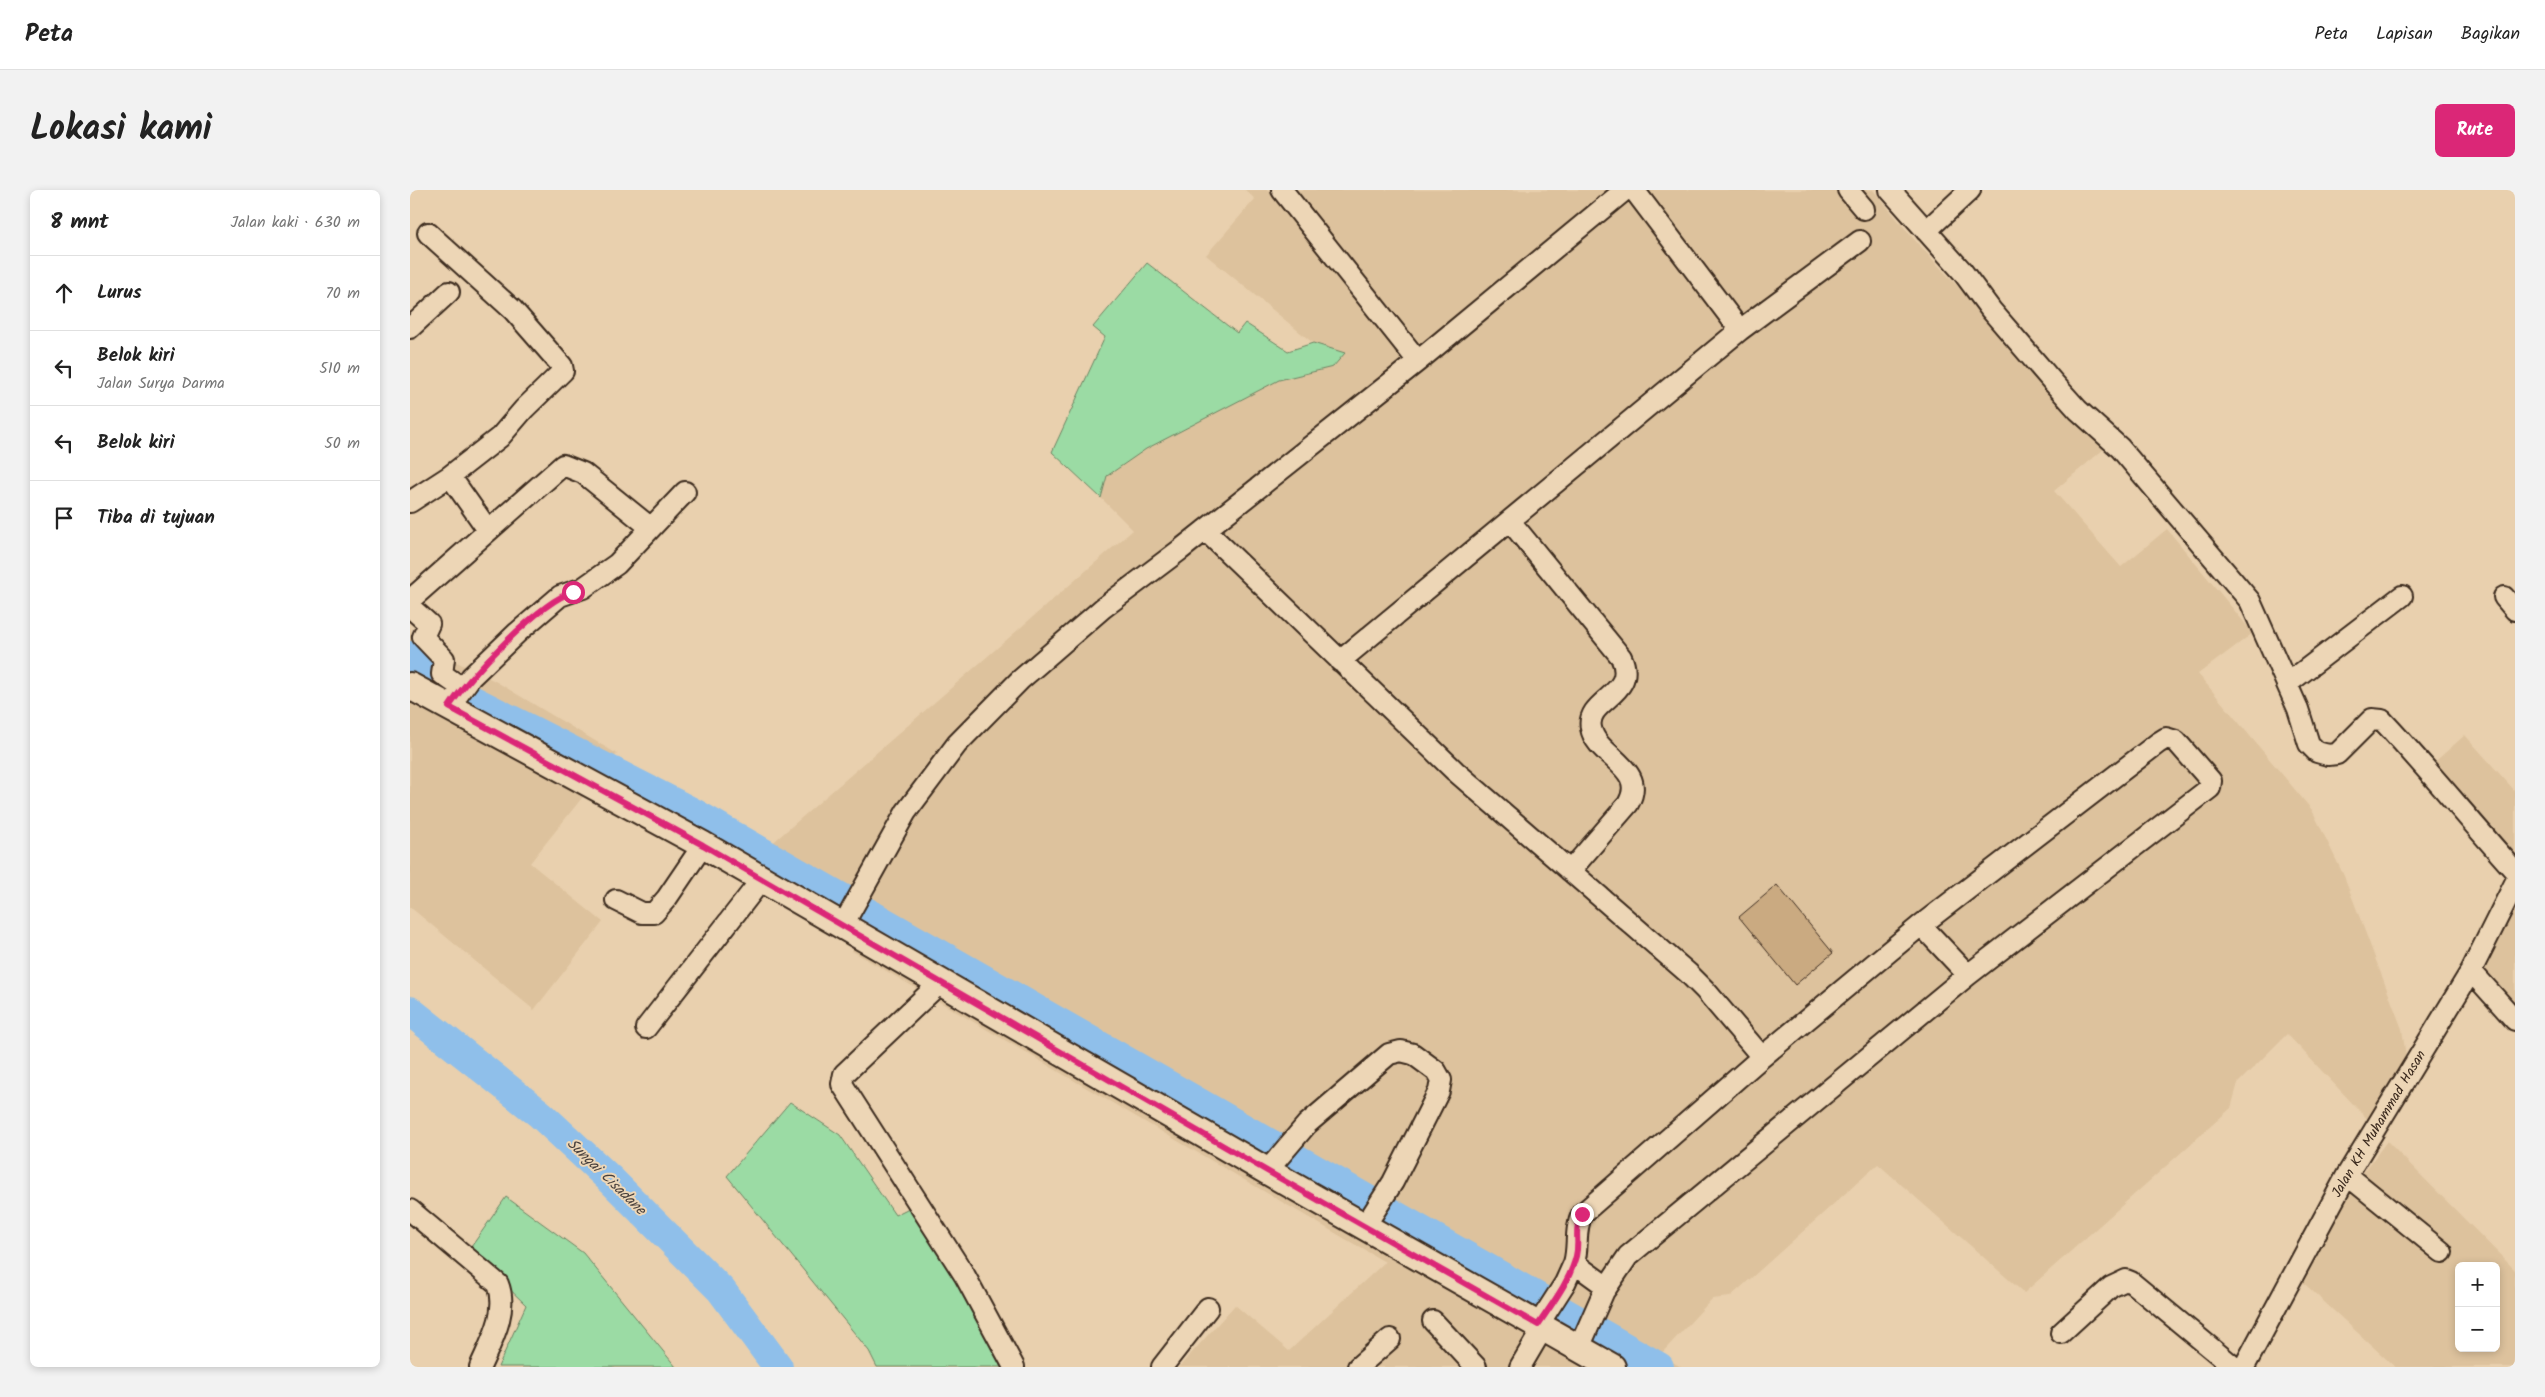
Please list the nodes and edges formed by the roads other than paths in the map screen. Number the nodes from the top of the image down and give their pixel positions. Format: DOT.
graph roads {
  1 [pos="1282,190"];
  2 [pos="1625,190"];
  3 [pos="1634,190"];
  4 [pos="1848,190"];
  5 [pos="1890,190"];
  6 [pos="1970,190"];
  7 [pos="1864,209"];
  8 [pos="1926,230"];
  9 [pos="428,233"];
  10 [pos="1860,241"];
  11 [pos="450,292"];
  12 [pos="412,324"];
  13 [pos="1740,330"];
  14 [pos="1418,361"];
  15 [pos="450,476"];
  16 [pos="685,492"];
  17 [pos="410,502"];
  18 [pos="1510,521"];
  19 [pos="650,528"];
  20 [pos="488,530"];
  21 [pos="1205,530"];
  22 [pos="413,590"];
  23 [pos="2402,596"];
  24 [pos="410,607"];
  25 [pos="1340,661"];
  26 [pos="2287,684"];
  27 [pos="444,690"];
  28 [pos="703,845"];
  29 [pos="1570,871"];
  30 [pos="2515,871"];
  31 [pos="762,879"];
  32 [pos="2515,883"];
  33 [pos="616,900"];
  34 [pos="844,921"];
  35 [pos="1921,925"];
  36 [pos="2472,971"];
  37 [pos="1968,975"];
  38 [pos="942,982"];
  39 [pos="2515,1020"];
  40 [pos="646,1028"];
  41 [pos="1762,1057"];
  42 [pos="1270,1168"];
  43 [pos="2347,1175"];
  44 [pos="410,1210"];
  45 [pos="1368,1221"];
  46 [pos="2442,1252"];
  47 [pos="1574,1264"];
  48 [pos="1606,1289"];
  49 [pos="1208,1308"];
  50 [pos="1433,1321"];
  51 [pos="1543,1322"];
  52 [pos="2061,1333"];
  53 [pos="1390,1339"];
  54 [pos="1582,1342"];
  55 [pos="480,1367"];
  56 [pos="1014,1367"];
  57 [pos="1162,1367"];
  58 [pos="1358,1367"];
  59 [pos="1476,1367"];
  60 [pos="1520,1367"];
  61 [pos="1612,1367"];
  62 [pos="2234,1367"];
  63 [pos="2244,1367"];
  1 -- 14 [label="street"];
  2 -- 14 [label="street"];
  3 -- 13 [label="street"];
  4 -- 7 [label="street"];
  5 -- 8 [label="street"];
  6 -- 8 [label="street"];
  8 -- 26 [label="street"];
  9 -- 15 [label="street"];
  10 -- 13 [label="street"];
  11 -- 12 [label="street"];
  13 -- 18 [label="street"];
  14 -- 21 [label="street"];
  15 -- 17 [label="street"];
  15 -- 20 [label="street"];
  16 -- 19 [label="street"];
  18 -- 25 [label="street"];
  18 -- 29 [label="street"];
  19 -- 20 [label="street"];
  19 -- 27 [label="street"];
  20 -- 22 [label="street"];
  21 -- 25 [label="street"];
  21 -- 34 [label="street"];
  23 -- 26 [label="street"];
  24 -- 27 [label="street"];
  25 -- 29 [label="street"];
  26 -- 30 [label="street"];
  27 -- 28 [label="main road"];
  28 -- 31 [label="main road"];
  28 -- 33 [label="street"];
  29 -- 41 [label="street"];
  31 -- 34 [label="main road"];
  31 -- 40 [label="street"];
  32 -- 36 [label="street, Jalan KH Muhammad Hasan"];
  34 -- 38 [label="main road"];
  35 -- 37 [label="street"];
  35 -- 37 [label="street"];
  35 -- 41 [label="street"];
  36 -- 39 [label="street"];
  36 -- 43 [label="street, Jalan KH Muhammad Hasan"];
  37 -- 48 [label="street"];
  38 -- 42 [label="main road"];
  38 -- 56 [label="street"];
  41 -- 47 [label="street"];
  42 -- 45 [label="main road"];
  42 -- 45 [label="street"];
  43 -- 46 [label="street"];
  43 -- 63 [label="street, Jalan KH Muhammad Hasan"];
  44 -- 55 [label="street"];
  45 -- 51 [label="main road"];
  47 -- 48 [label="street"];
  47 -- 51 [label="street"];
  48 -- 54 [label="street"];
  49 -- 57 [label="street"];
  50 -- 59 [label="street"];
  51 -- 54 [label="main road"];
  51 -- 60 [label="street"];
  52 -- 62 [label="street"];
  53 -- 58 [label="street"];
  54 -- 61 [label="main road"];
}
